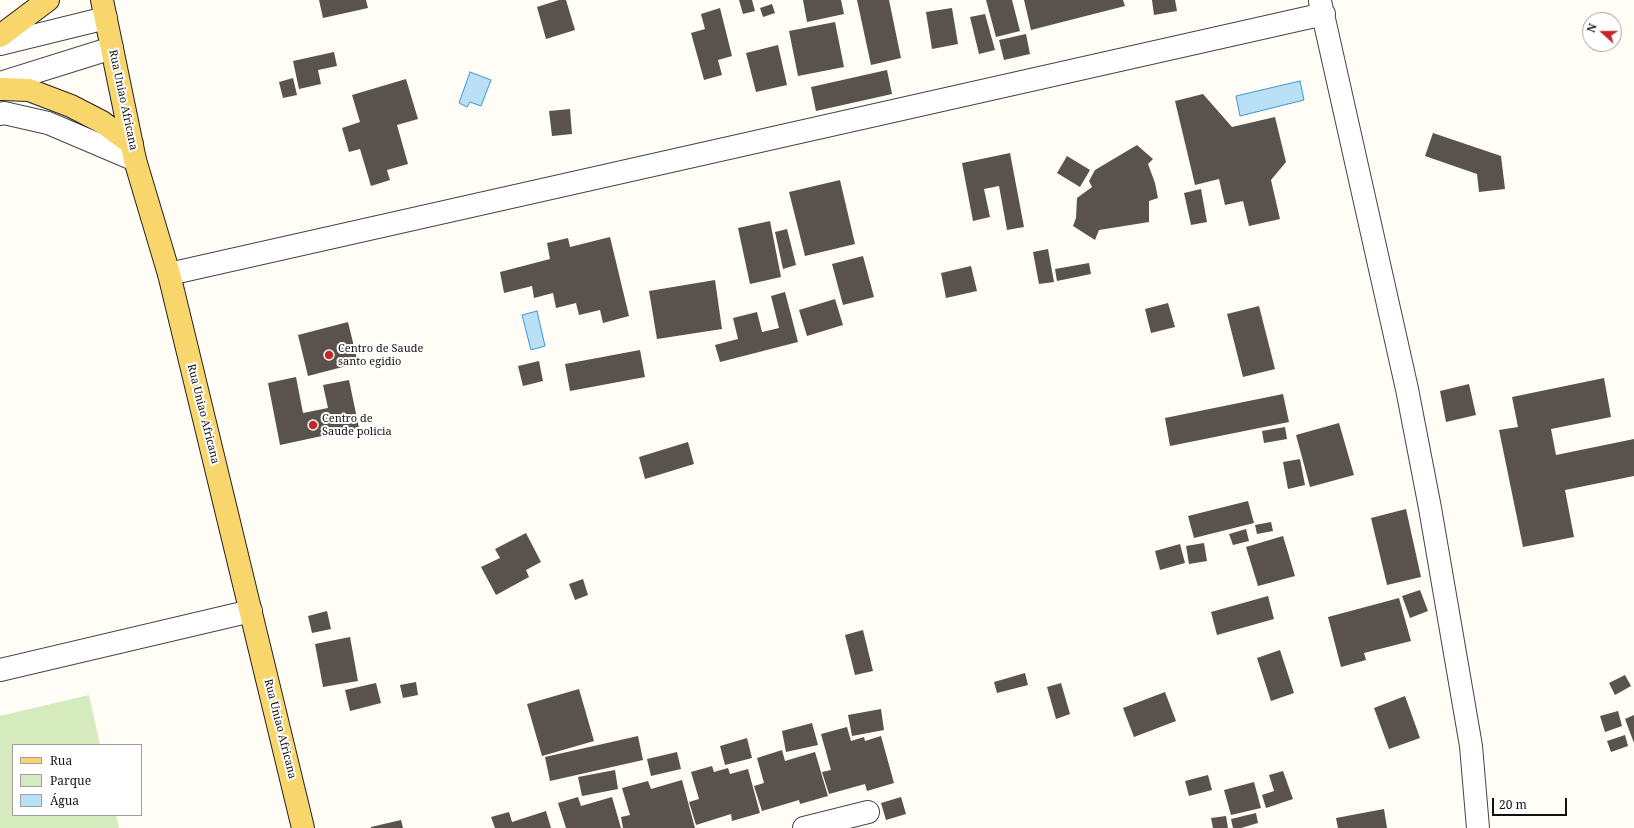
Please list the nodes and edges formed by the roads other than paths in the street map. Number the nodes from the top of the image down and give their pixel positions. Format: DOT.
graph roads {
  1 [pos="48,0"];
  2 [pos="1322,7"];
  3 [pos="104,9"];
  4 [pos="0,36"];
  5 [pos="0,44"];
  6 [pos="112,48"];
  7 [pos="0,83"];
  8 [pos="0,88"];
  9 [pos="0,114"];
  10 [pos="133,152"];
  11 [pos="169,274"];
  12 [pos="251,611"];
  13 [pos="0,670"];
  14 [pos="868,812"];
  15 [pos="304,828"];
  16 [pos="804,828"];
  17 [pos="1478,828"];
  1 -- 4 [label="main road"];
  2 -- 11 [label="street"];
  2 -- 17 [label="street"];
  3 -- 5 [label="street"];
  3 -- 6 [label="main road, Rua Uniao Africana"];
  6 -- 7 [label="street"];
  6 -- 10 [label="main road, Rua Uniao Africana"];
  8 -- 10 [label="main road"];
  9 -- 10 [label="street"];
  10 -- 11 [label="main road, Rua Uniao Africana"];
  11 -- 12 [label="main road, Rua Uniao Africana"];
  12 -- 13 [label="street"];
  12 -- 15 [label="main road, Rua Uniao Africana"];
  14 -- 16 [label="street"];
}
